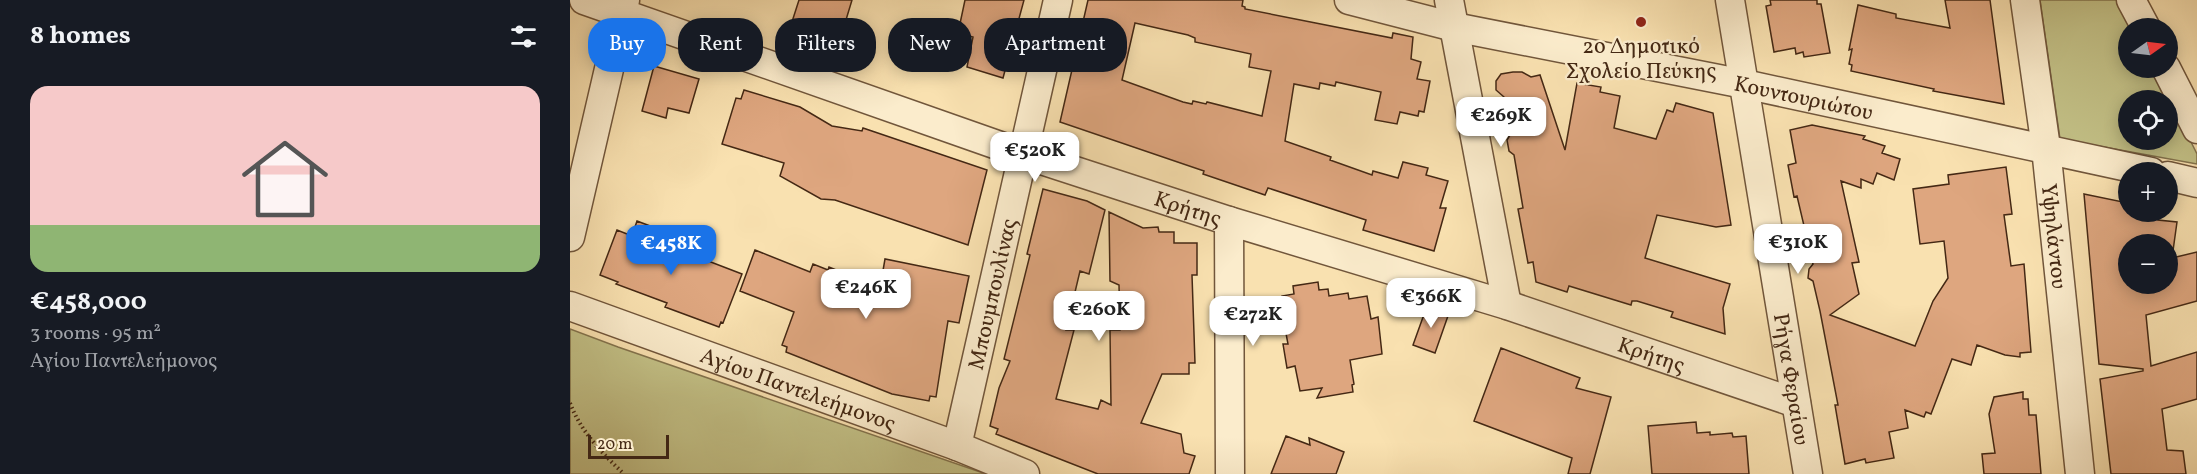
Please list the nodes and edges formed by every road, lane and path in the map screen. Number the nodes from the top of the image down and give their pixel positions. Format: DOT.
graph roads {
  1 [pos="584,0"];
  2 [pos="1058,0"];
  3 [pos="1349,0"];
  4 [pos="1731,0"];
  5 [pos="2025,0"];
  6 [pos="2131,0"];
  7 [pos="623,7"];
  8 [pos="1452,13"];
  9 [pos="2141,18"];
  10 [pos="2171,78"];
  11 [pos="1744,84"];
  12 [pos="2197,129"];
  13 [pos="2046,148"];
  14 [pos="1023,154"];
  15 [pos="2118,164"];
  16 [pos="2178,178"];
  17 [pos="2197,183"];
  18 [pos="1229,221"];
  19 [pos="570,237"];
  20 [pos="1507,305"];
  21 [pos="570,306"];
  22 [pos="570,403"];
  23 [pos="1796,403"];
  24 [pos="957,446"];
  25 [pos="624,474"];
  26 [pos="1025,474"];
  27 [pos="1230,474"];
  28 [pos="1808,474"];
  29 [pos="2080,474"];
  1 -- 7 [label="street, Κρήτης"];
  2 -- 14 [label="street, Μπουμπουλίνας"];
  3 -- 8 [label="street, Κουντουριώτου"];
  4 -- 11 [label="street, Ρήγα Φεραίου"];
  5 -- 13 [label="street, Υψηλάντου"];
  6 -- 9 [label="street"];
  7 -- 14 [label="street, Κρήτης"];
  7 -- 19 [label="street"];
  8 -- 11 [label="street, Κουντουριώτου"];
  8 -- 20 [label="street"];
  10 -- 12 [label="street"];
  11 -- 13 [label="street, Κουντουριώτου"];
  11 -- 23 [label="street, Ρήγα Φεραίου"];
  13 -- 15 [label="street, Κουντουριώτου"];
  13 -- 29 [label="street, Υψηλάντου"];
  14 -- 18 [label="street, Κρήτης"];
  14 -- 24 [label="street, Μπουμπουλίνας"];
  16 -- 17 [label="street"];
  18 -- 20 [label="street, Κρήτης"];
  18 -- 27 [label="street"];
  20 -- 23 [label="street, Κρήτης"];
  21 -- 24 [label="street, Αγίου Παντελεήμονος"];
  22 -- 25 [label="path"];
  23 -- 28 [label="street, Ρήγα Φεραίου"];
  24 -- 26 [label="street, Αγίου Παντελεήμονος"];
}
